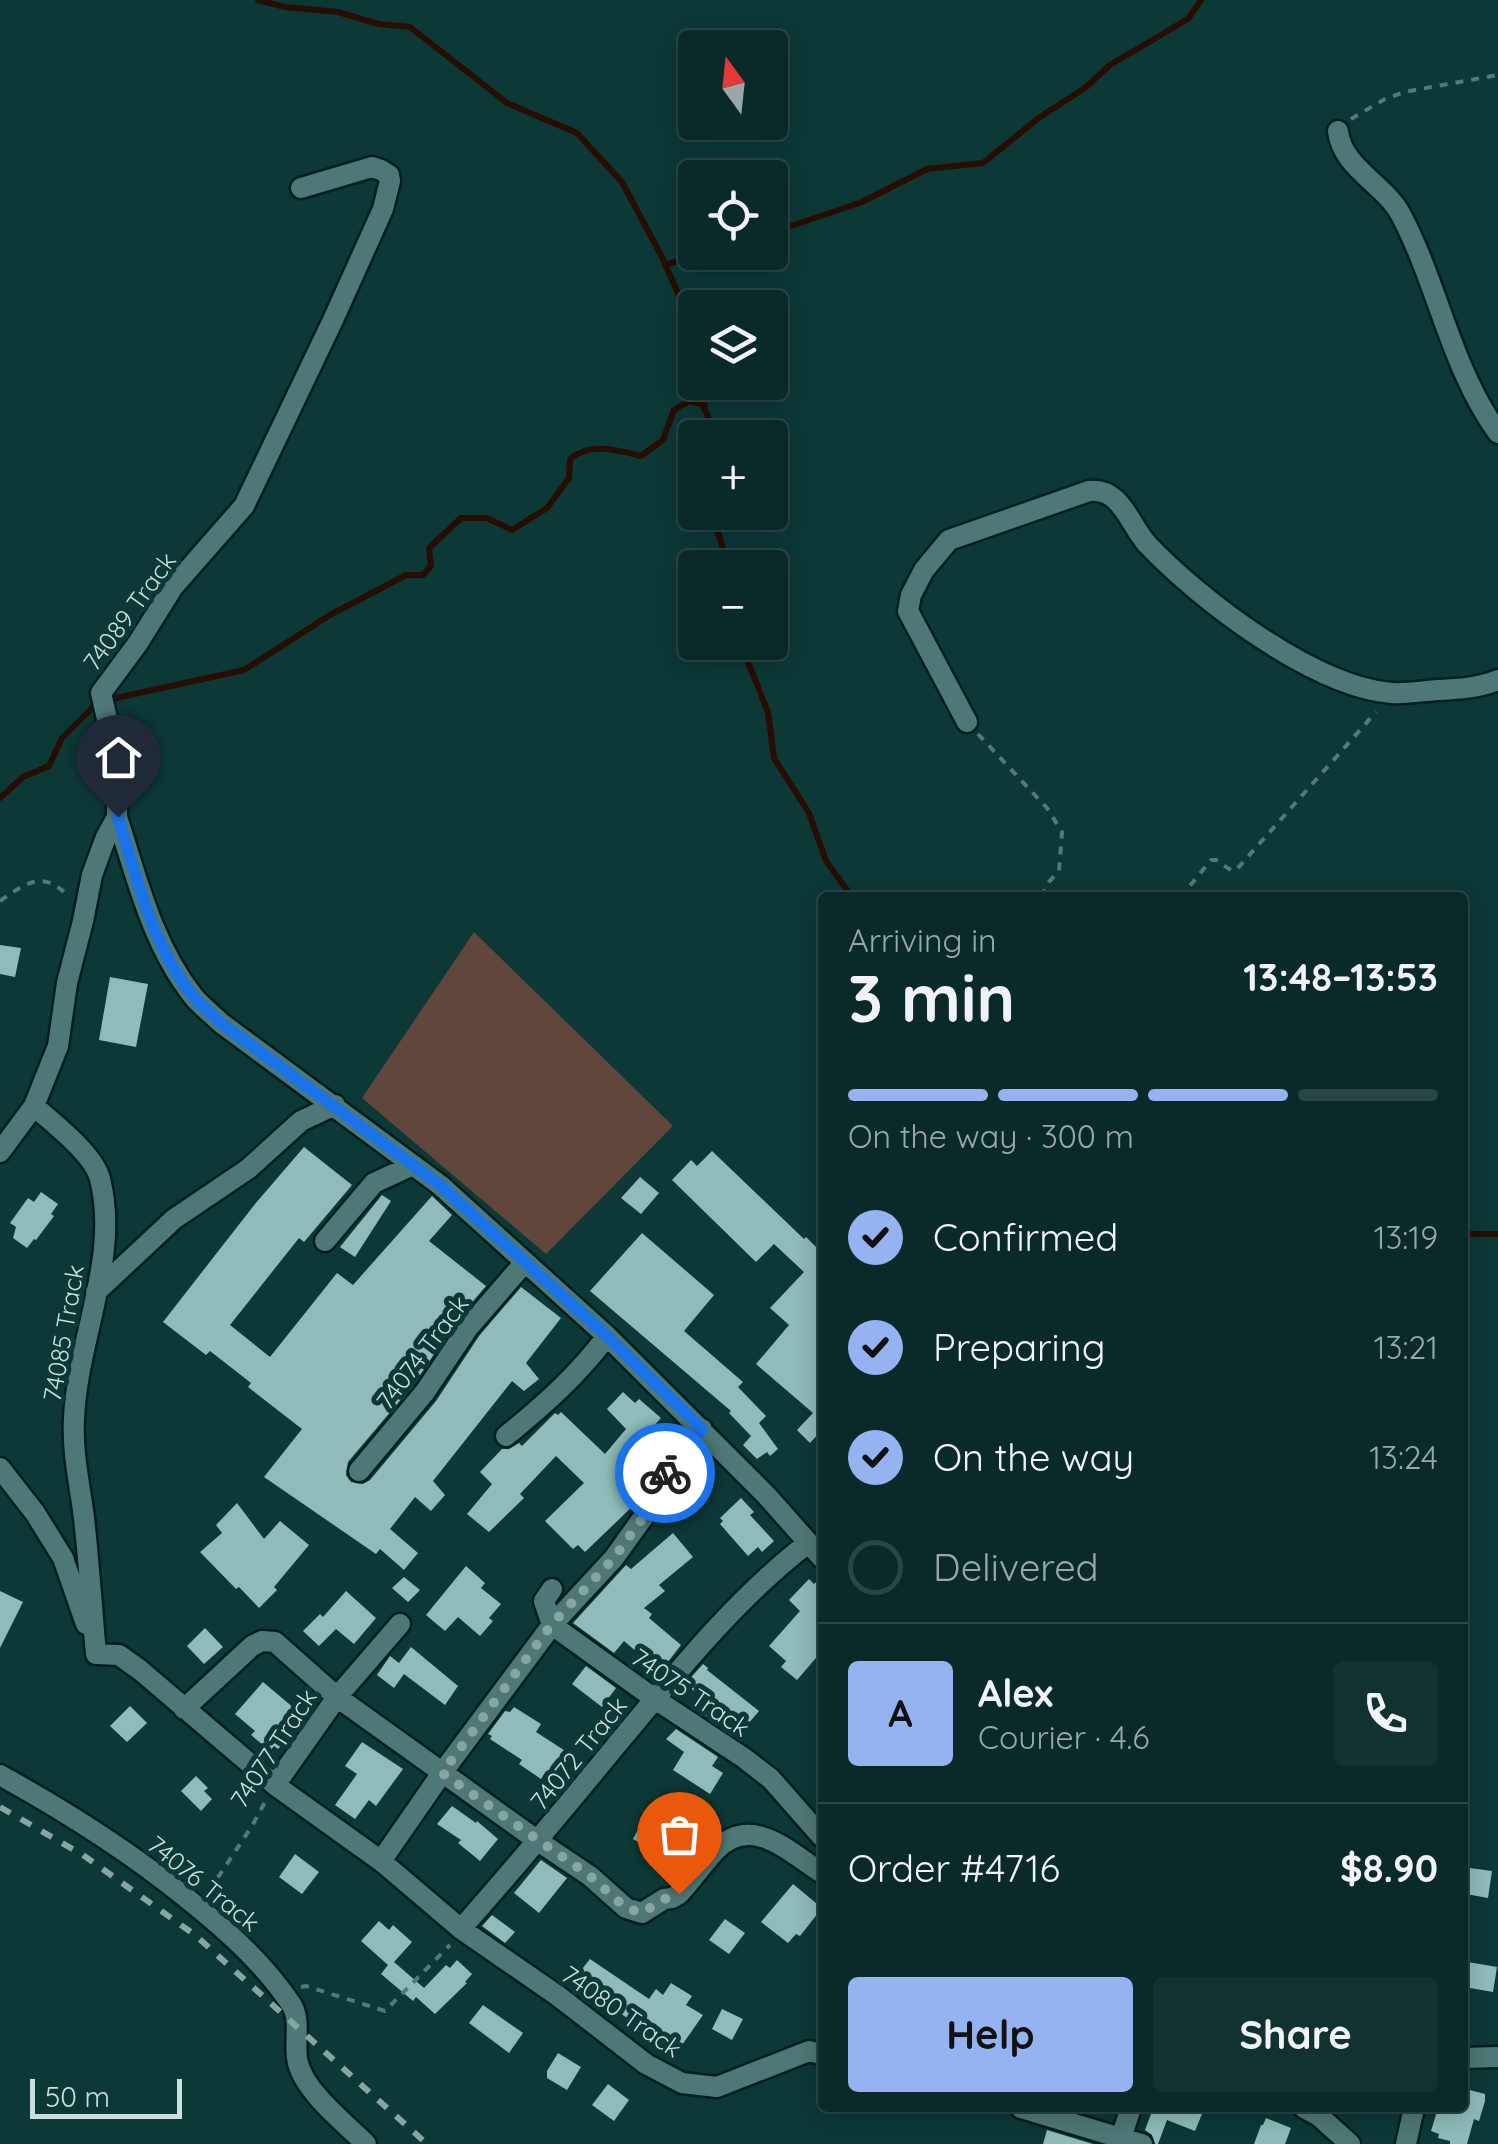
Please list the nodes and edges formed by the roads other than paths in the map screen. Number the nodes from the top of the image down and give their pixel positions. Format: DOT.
graph roads {
  1 [pos="1338,131"];
  2 [pos="301,188"];
  3 [pos="1498,432"];
  4 [pos="1498,680"];
  5 [pos="966,722"];
  6 [pos="118,817"];
  7 [pos="334,1105"];
  8 [pos="34,1106"];
  9 [pos="0,1152"];
  10 [pos="416,1167"];
  11 [pos="326,1241"];
  12 [pos="525,1262"];
  13 [pos="96,1292"];
  14 [pos="607,1336"];
  15 [pos="702,1429"];
  16 [pos="506,1436"];
  17 [pos="0,1468"];
  18 [pos="358,1472"];
  19 [pos="815,1551"];
  20 [pos="552,1589"];
  21 [pos="400,1624"];
  22 [pos="552,1624"];
  23 [pos="96,1654"];
  24 [pos="337,1696"];
  25 [pos="654,1700"];
  26 [pos="184,1710"];
  27 [pos="442,1773"];
  28 [pos="0,1775"];
  29 [pos="274,1785"];
  30 [pos="818,1832"];
  31 [pos="538,1841"];
  32 [pos="381,1860"];
  33 [pos="818,1870"];
  34 [pos="461,1929"];
  35 [pos="818,2053"];
  36 [pos="1498,2057"];
  37 [pos="1468,2058"];
  38 [pos="1034,2112"];
  39 [pos="1131,2112"];
  40 [pos="1311,2112"];
  41 [pos="1413,2112"];
  42 [pos="1132,2141"];
  43 [pos="366,2144"];
  44 [pos="1350,2144"];
  45 [pos="1406,2144"];
  1 -- 3 [label="street"];
  2 -- 6 [label="street, 74089 Track"];
  4 -- 5 [label="street"];
  6 -- 7 [label="street"];
  6 -- 8 [label="street, 74089 Track"];
  7 -- 10 [label="street"];
  7 -- 13 [label="street"];
  8 -- 9 [label="street, 74089 Track"];
  8 -- 13 [label="street, 74085 Track"];
  10 -- 11 [label="street"];
  10 -- 12 [label="street"];
  12 -- 14 [label="street"];
  12 -- 18 [label="street, 74074 Track"];
  13 -- 23 [label="street, 74085 Track"];
  14 -- 15 [label="street"];
  14 -- 16 [label="street"];
  15 -- 19 [label="street"];
  15 -- 22 [label="street"];
  17 -- 23 [label="street"];
  19 -- 25 [label="street, 74072 Track"];
  20 -- 22 [label="street"];
  21 -- 24 [label="street, 74077 Track"];
  22 -- 25 [label="street, 74075 Track"];
  22 -- 27 [label="street"];
  23 -- 26 [label="street"];
  24 -- 26 [label="street"];
  24 -- 27 [label="street"];
  24 -- 29 [label="street, 74077 Track"];
  25 -- 30 [label="street, 74075 Track"];
  25 -- 31 [label="street, 74072 Track"];
  26 -- 29 [label="street, 74080 Track"];
  27 -- 31 [label="street"];
  27 -- 32 [label="street"];
  28 -- 43 [label="street, 74076 Track"];
  29 -- 32 [label="street, 74080 Track"];
  31 -- 33 [label="street"];
  31 -- 34 [label="street, 74072 Track"];
  32 -- 34 [label="street, 74080 Track"];
  34 -- 35 [label="street, 74080 Track"];
  36 -- 37 [label="street"];
  38 -- 42 [label="street"];
  39 -- 42 [label="street"];
  40 -- 44 [label="street"];
  41 -- 45 [label="street"];
}
